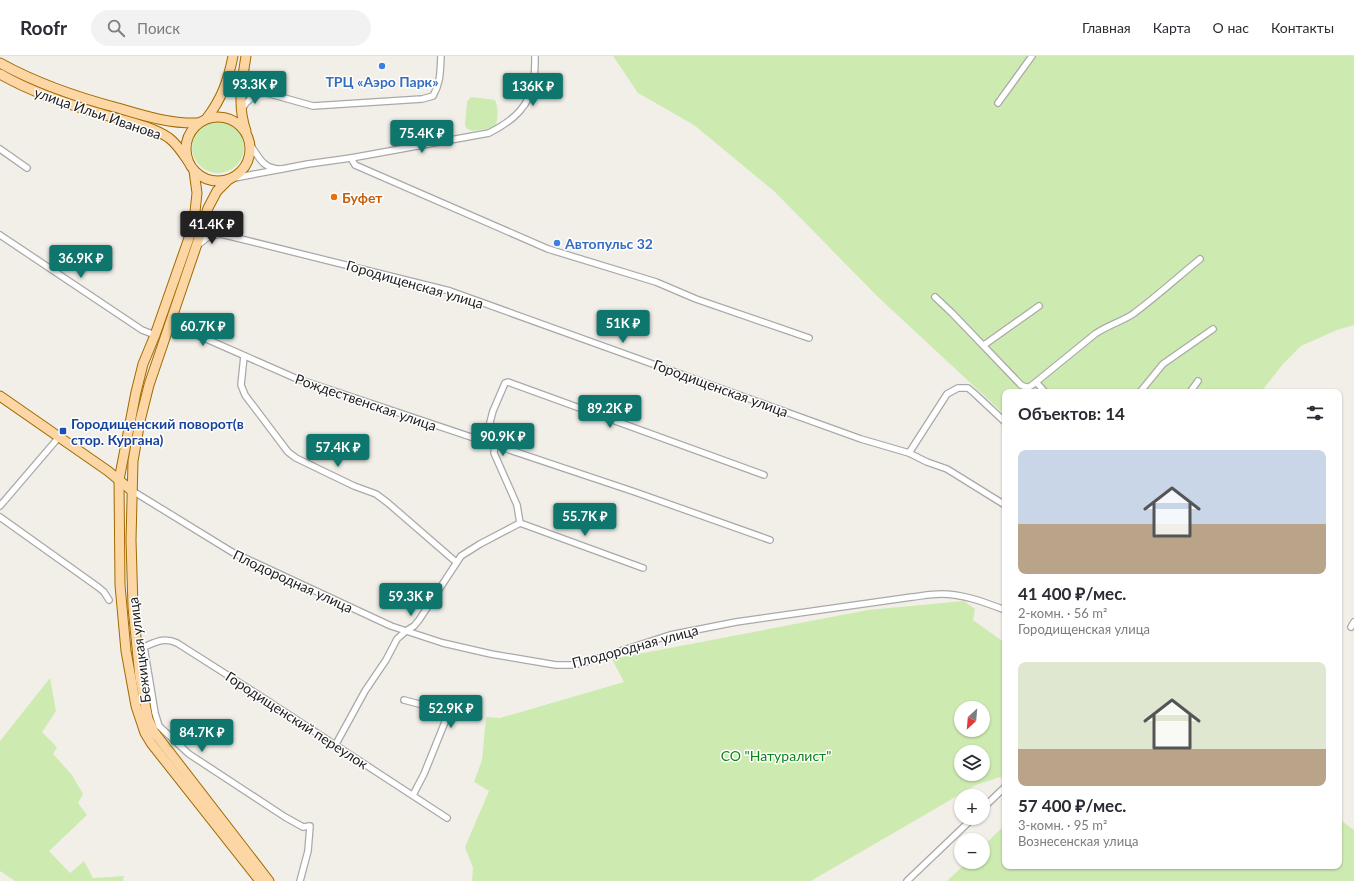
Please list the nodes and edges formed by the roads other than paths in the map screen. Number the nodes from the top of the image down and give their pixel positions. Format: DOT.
graph roads {
  1 [pos="233,56"];
  2 [pos="246,56"];
  3 [pos="441,56"];
  4 [pos="535,56"];
  5 [pos="1032,56"];
  6 [pos="0,63"];
  7 [pos="0,74"];
  8 [pos="243,76"];
  9 [pos="263,92"];
  10 [pos="998,103"];
  11 [pos="241,111"];
  12 [pos="203,120"];
  13 [pos="247,134"];
  14 [pos="250,144"];
  15 [pos="0,149"];
  16 [pos="351,158"];
  17 [pos="188,161"];
  18 [pos="27,168"];
  19 [pos="282,169"];
  20 [pos="194,171"];
  21 [pos="229,179"];
  22 [pos="204,220"];
  23 [pos="221,234"];
  24 [pos="0,235"];
  25 [pos="197,246"];
  26 [pos="1200,259"];
  27 [pos="935,297"];
  28 [pos="1038,306"];
  29 [pos="170,322"];
  30 [pos="1213,328"];
  31 [pos="155,335"];
  32 [pos="809,338"];
  33 [pos="984,346"];
  34 [pos="244,356"];
  35 [pos="1198,381"];
  36 [pos="1036,382"];
  37 [pos="1042,389"];
  38 [pos="1142,389"];
  39 [pos="1192,389"];
  40 [pos="0,396"];
  41 [pos="1002,419"];
  42 [pos="59,437"];
  43 [pos="485,441"];
  44 [pos="495,445"];
  45 [pos="909,453"];
  46 [pos="764,475"];
  47 [pos="118,480"];
  48 [pos="131,490"];
  49 [pos="1002,503"];
  50 [pos="0,506"];
  51 [pos="0,517"];
  52 [pos="520,523"];
  53 [pos="770,540"];
  54 [pos="456,562"];
  55 [pos="643,568"];
  56 [pos="109,600"];
  57 [pos="1002,609"];
  58 [pos="406,631"];
  59 [pos="404,700"];
  60 [pos="336,744"];
  61 [pos="1002,790"];
  62 [pos="413,796"];
  63 [pos="990,801"];
  64 [pos="447,818"];
  65 [pos="966,825"];
  66 [pos="260,881"];
  67 [pos="269,881"];
  68 [pos="300,881"];
  69 [pos="907,881"];
  1 -- 12 [label="main road"];
  2 -- 8 [label="main road"];
  3 -- 9 [label="street"];
  4 -- 16 [label="street"];
  5 -- 10 [label="street"];
  6 -- 12 [label="main road, улица Ильи Иванова"];
  7 -- 17 [label="main road, улица Ильи Иванова"];
  8 -- 9 [label="street"];
  8 -- 11 [label="main road"];
  9 -- 11 [label="street"];
  11 -- 13 [label="main road"];
  12 -- 13 [label="main road"];
  12 -- 17 [label="main road"];
  13 -- 14 [label="main road"];
  14 -- 19 [label="street"];
  14 -- 21 [label="main road"];
  15 -- 18 [label="street"];
  16 -- 19 [label="street"];
  16 -- 32 [label="street"];
  17 -- 20 [label="main road"];
  19 -- 21 [label="street"];
  20 -- 21 [label="main road"];
  20 -- 31 [label="main road, Бежицкая улица"];
  21 -- 22 [label="main road, Бежицкая улица"];
  22 -- 23 [label="street"];
  22 -- 25 [label="main road, Бежицкая улица"];
  23 -- 25 [label="street"];
  23 -- 45 [label="street, Городищенская улица"];
  24 -- 31 [label="street"];
  25 -- 29 [label="main road, Бежицкая улица"];
  26 -- 36 [label="street"];
  27 -- 33 [label="street"];
  28 -- 33 [label="street"];
  29 -- 34 [label="street, Рождественская улица"];
  29 -- 48 [label="main road, Бежицкая улица"];
  30 -- 38 [label="street"];
  31 -- 47 [label="main road, Бежицкая улица"];
  33 -- 36 [label="street"];
  34 -- 43 [label="street, Рождественская улица"];
  34 -- 54 [label="street"];
  35 -- 39 [label="street"];
  36 -- 37 [label="street"];
  40 -- 42 [label="main road"];
  41 -- 45 [label="street"];
  42 -- 47 [label="main road"];
  42 -- 50 [label="street"];
  43 -- 44 [label="street, Рождественская улица"];
  43 -- 46 [label="street"];
  44 -- 52 [label="street"];
  44 -- 53 [label="street, Рождественская улица"];
  45 -- 49 [label="street, Городищенская улица"];
  47 -- 48 [label="main road"];
  47 -- 66 [label="main road, Бежицкая улица"];
  48 -- 58 [label="street, Плодородная улица"];
  48 -- 67 [label="main road, Бежицкая улица"];
  51 -- 56 [label="street"];
  52 -- 54 [label="street"];
  52 -- 55 [label="street"];
  54 -- 58 [label="street"];
  57 -- 58 [label="street, Плодородная улица"];
  58 -- 60 [label="street"];
  59 -- 62 [label="street"];
  60 -- 62 [label="street, Городищенский переулок"];
  60 -- 68 [label="street, Городищенский переулок"];
  61 -- 63 [label="street"];
  62 -- 64 [label="street, Городищенский переулок"];
  65 -- 69 [label="street"];
}
